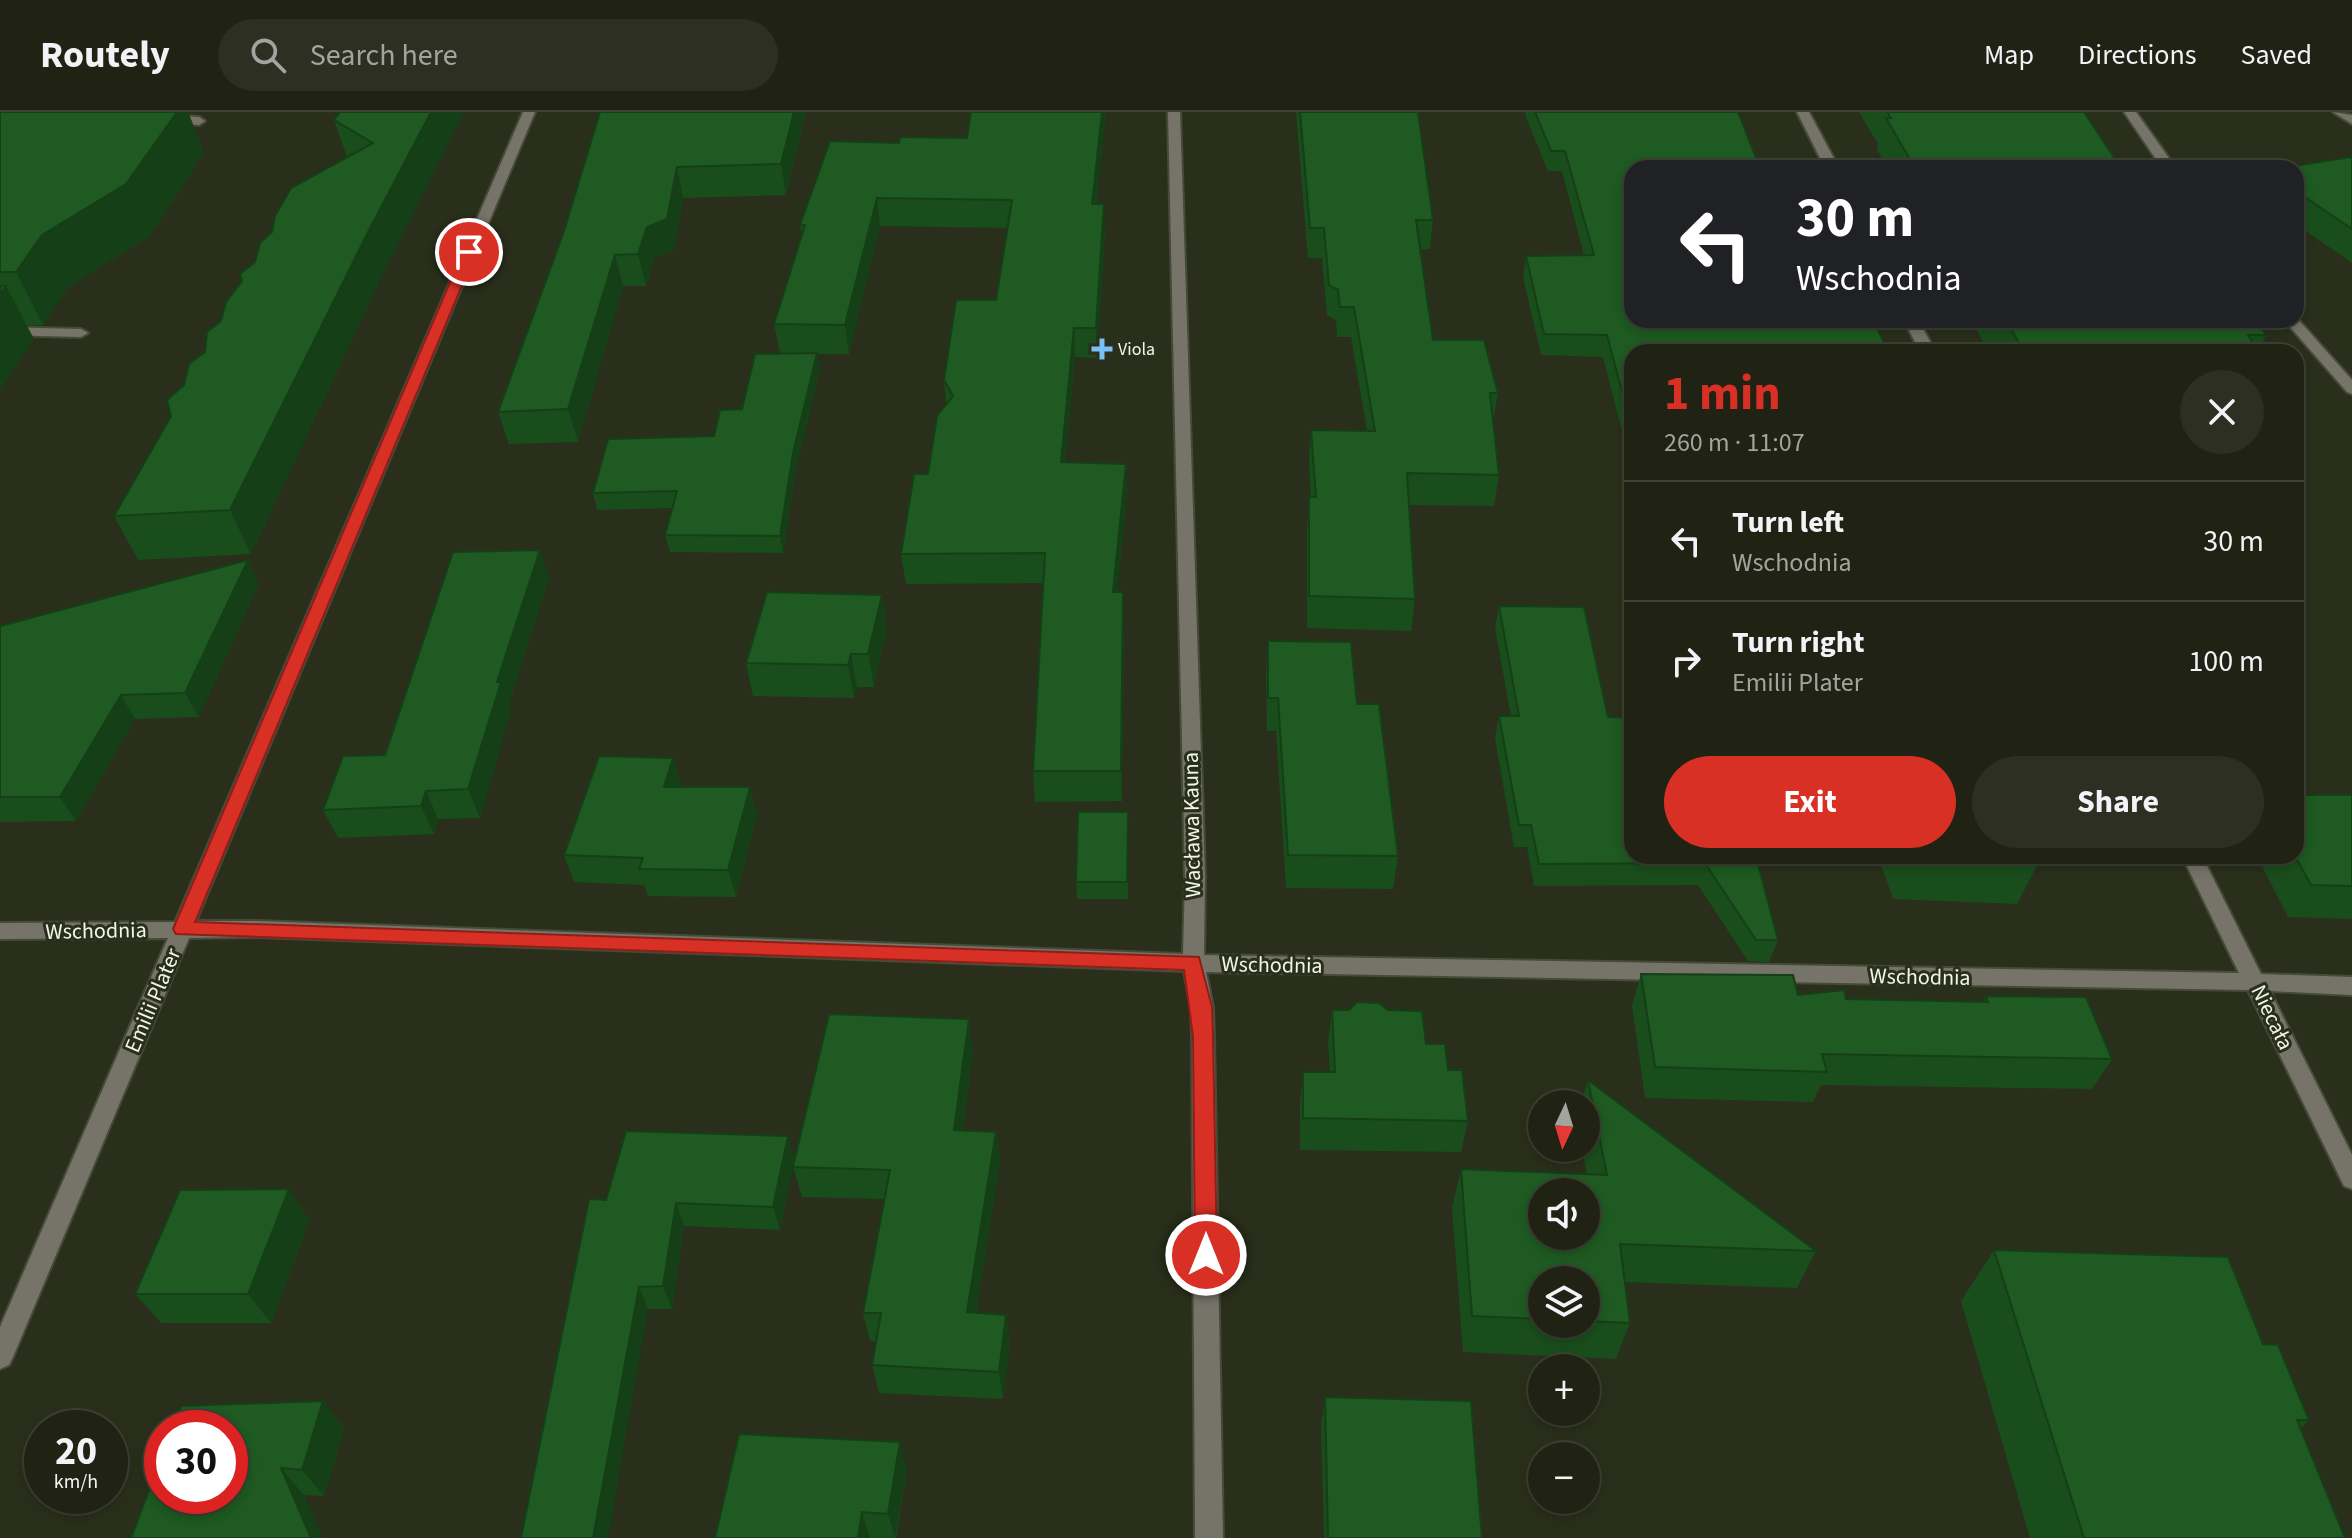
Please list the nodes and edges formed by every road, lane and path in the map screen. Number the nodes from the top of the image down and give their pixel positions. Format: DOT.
graph roads {
  1 [pos="529,112"];
  2 [pos="1174,112"];
  3 [pos="1803,112"];
  4 [pos="2130,112"];
  5 [pos="2339,112"];
  6 [pos="153,119"];
  7 [pos="2352,120"];
  8 [pos="199,121"];
  9 [pos="1828,160"];
  10 [pos="2163,160"];
  11 [pos="2298,328"];
  12 [pos="0,331"];
  13 [pos="81,333"];
  14 [pos="2352,389"];
  15 [pos="2196,864"];
  16 [pos="183,929"];
  17 [pos="0,931"];
  18 [pos="1193,963"];
  19 [pos="2255,982"];
  20 [pos="2352,986"];
  21 [pos="2352,1179"];
  22 [pos="0,1357"];
  23 [pos="1209,1538"];
  1 -- 16 [label="street, Emilii Plater"];
  2 -- 18 [label="street, Wacława Kauna"];
  3 -- 9 [label="street"];
  4 -- 10 [label="street"];
  5 -- 7 [label="street"];
  6 -- 8 [label="street"];
  11 -- 14 [label="street"];
  12 -- 13 [label="street"];
  15 -- 19 [label="street, Niecała"];
  16 -- 17 [label="street, Wschodnia"];
  16 -- 18 [label="street, Wschodnia"];
  16 -- 22 [label="street, Emilii Plater"];
  18 -- 19 [label="street, Wschodnia"];
  18 -- 23 [label="street, Wacława Kauna"];
  19 -- 20 [label="street, Wschodnia"];
  19 -- 21 [label="street, Niecała"];
}
